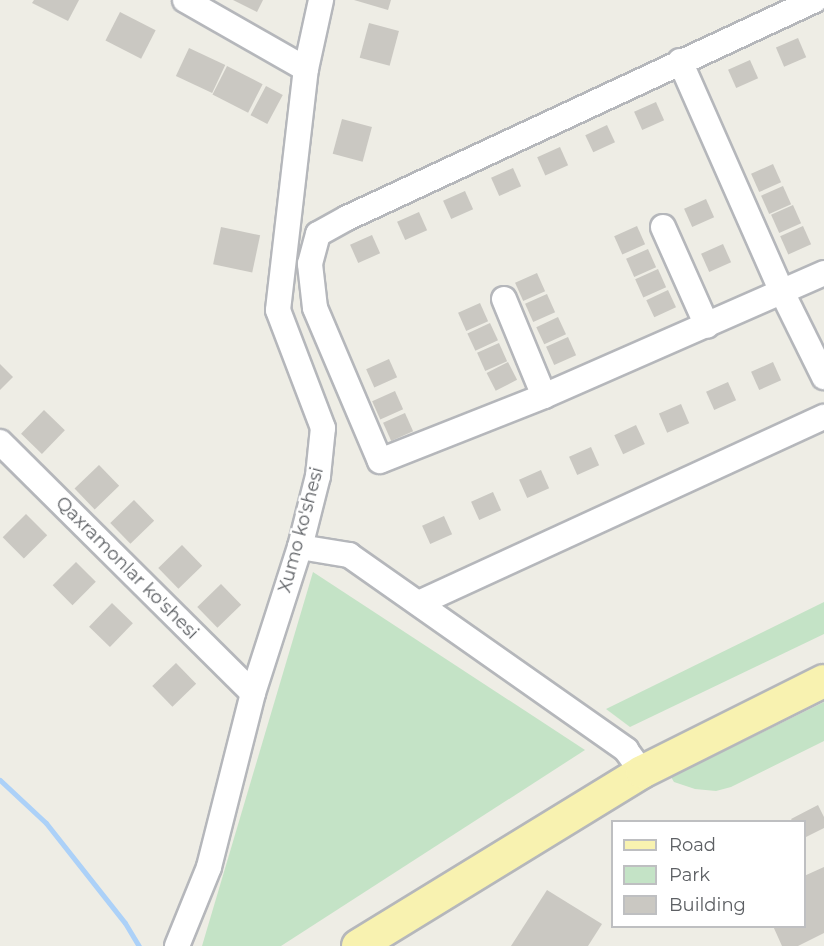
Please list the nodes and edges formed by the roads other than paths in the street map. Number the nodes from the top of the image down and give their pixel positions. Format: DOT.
graph roads {
  1 [pos="185,0"];
  2 [pos="321,0"];
  3 [pos="815,0"];
  4 [pos="680,61"];
  5 [pos="306,69"];
  6 [pos="663,227"];
  7 [pos="824,273"];
  8 [pos="782,292"];
  9 [pos="504,299"];
  10 [pos="707,326"];
  11 [pos="824,377"];
  12 [pos="544,396"];
  13 [pos="824,417"];
  14 [pos="0,442"];
  15 [pos="300,547"];
  16 [pos="419,603"];
  17 [pos="824,681"];
  18 [pos="254,693"];
  19 [pos="642,772"];
  20 [pos="177,946"];
  21 [pos="358,946"];
  1 -- 5 [label="street"];
  2 -- 5 [label="street, Xumo ko'shesi"];
  3 -- 4 [label="street"];
  4 -- 8 [label="street"];
  4 -- 12 [label="street"];
  5 -- 15 [label="street, Xumo ko'shesi"];
  6 -- 10 [label="street"];
  7 -- 8 [label="street"];
  8 -- 10 [label="street"];
  8 -- 11 [label="street"];
  9 -- 12 [label="street"];
  10 -- 12 [label="street"];
  13 -- 16 [label="street"];
  14 -- 18 [label="street, Qaxramonlar ko'shesi"];
  15 -- 16 [label="street"];
  15 -- 18 [label="street, Xumo ko'shesi"];
  16 -- 19 [label="street"];
  17 -- 19 [label="main road"];
  18 -- 20 [label="street, Xumo ko'shesi"];
  19 -- 21 [label="main road"];
}
